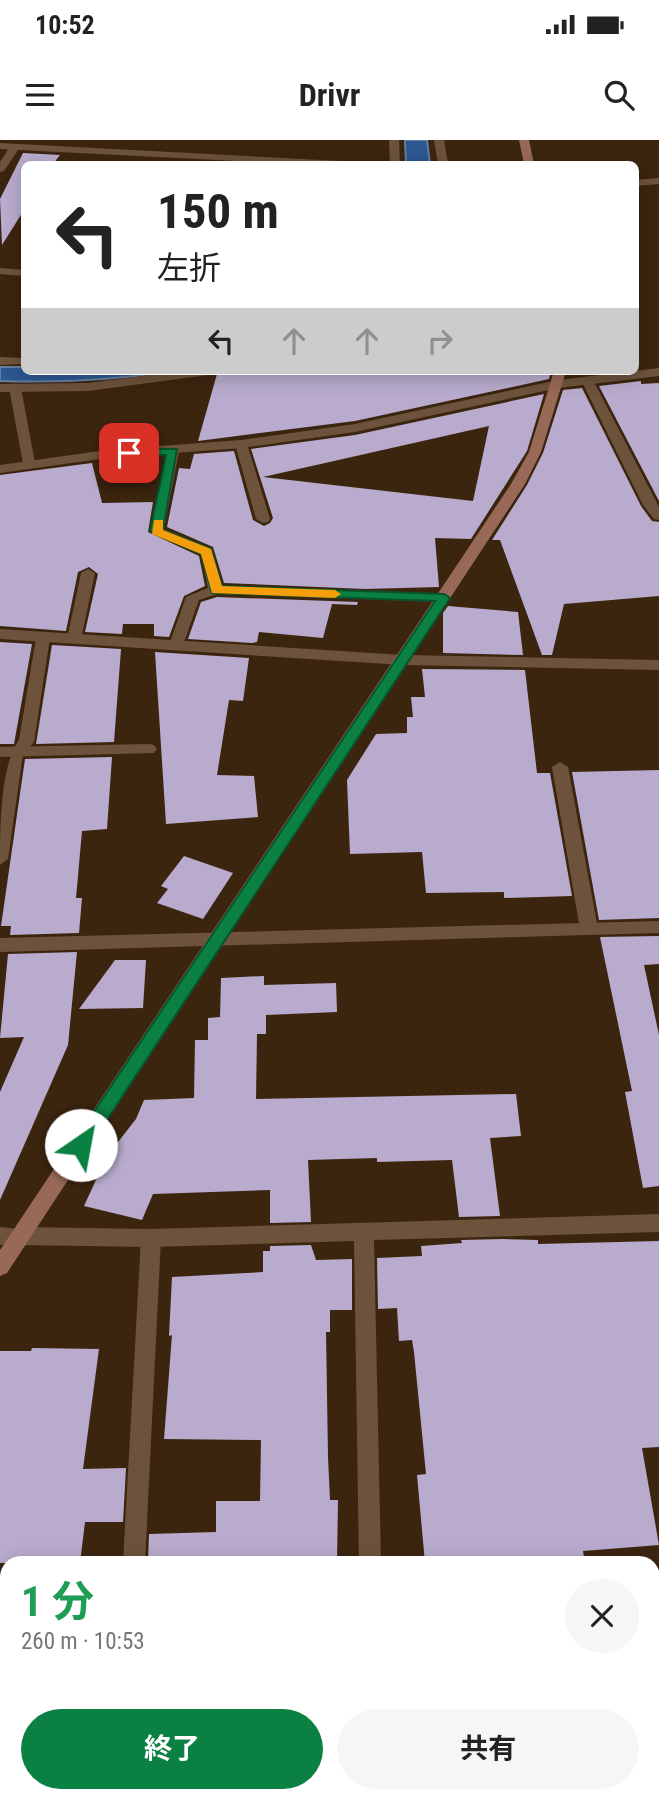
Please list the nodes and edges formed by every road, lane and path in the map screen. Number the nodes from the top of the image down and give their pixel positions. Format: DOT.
graph roads {
  1 [pos="153,140"];
  2 [pos="394,140"];
  3 [pos="439,140"];
  4 [pos="524,140"];
  5 [pos="8,145"];
  6 [pos="150,153"];
  7 [pos="142,161"];
  8 [pos="289,161"];
  9 [pos="395,161"];
  10 [pos="442,161"];
  11 [pos="528,161"];
  12 [pos="0,169"];
  13 [pos="659,181"];
  14 [pos="639,183"];
  15 [pos="0,271"];
  16 [pos="21,273"];
  17 [pos="0,361"];
  18 [pos="21,361"];
  19 [pos="659,372"];
  20 [pos="639,374"];
  21 [pos="178,375"];
  22 [pos="632,375"];
  23 [pos="559,377"];
  24 [pos="587,380"];
  25 [pos="0,388"];
  26 [pos="15,388"];
  27 [pos="241,444"];
  28 [pos="173,451"];
  29 [pos="29,463"];
  30 [pos="0,469"];
  31 [pos="659,516"];
  32 [pos="264,519"];
  33 [pos="88,573"];
  34 [pos="216,590"];
  35 [pos="444,598"];
  36 [pos="0,634"];
  37 [pos="43,638"];
  38 [pos="74,639"];
  39 [pos="176,645"];
  40 [pos="403,660"];
  41 [pos="659,665"];
  42 [pos="149,749"];
  43 [pos="8,752"];
  44 [pos="560,766"];
  45 [pos="0,859"];
  46 [pos="659,927"];
  47 [pos="589,929"];
  48 [pos="216,940"];
  49 [pos="0,946"];
  50 [pos="659,1223"];
  51 [pos="364,1232"];
  52 [pos="10,1236"];
  53 [pos="151,1238"];
  54 [pos="0,1267"];
  55 [pos="134,1556"];
  56 [pos="370,1556"];
  1 -- 6 [label="street"];
  2 -- 9 [label="street"];
  3 -- 10 [label="street"];
  4 -- 11 [label="street"];
  5 -- 6 [label="street"];
  5 -- 12 [label="street"];
  6 -- 7 [label="street"];
  6 -- 8 [label="street"];
  13 -- 14 [label="street"];
  15 -- 16 [label="street"];
  17 -- 18 [label="street"];
  19 -- 20 [label="street"];
  21 -- 26 [label="street"];
  22 -- 24 [label="street"];
  23 -- 24 [label="street"];
  23 -- 27 [label="street"];
  23 -- 35 [label="street"];
  24 -- 31 [label="street"];
  25 -- 26 [label="street"];
  26 -- 29 [label="street"];
  27 -- 28 [label="street"];
  27 -- 32 [label="street"];
  28 -- 29 [label="street"];
  28 -- 34 [label="street"];
  29 -- 30 [label="street"];
  33 -- 38 [label="street"];
  34 -- 35 [label="street"];
  34 -- 39 [label="street"];
  35 -- 40 [label="street"];
  36 -- 37 [label="street"];
  37 -- 38 [label="street"];
  37 -- 43 [label="street"];
  38 -- 39 [label="street"];
  39 -- 40 [label="street"];
  40 -- 41 [label="street"];
  40 -- 48 [label="street"];
  42 -- 43 [label="street"];
  43 -- 45 [label="street"];
  44 -- 47 [label="street"];
  46 -- 47 [label="street"];
  47 -- 48 [label="street"];
  48 -- 49 [label="street"];
  48 -- 52 [label="street"];
  50 -- 51 [label="street"];
  51 -- 53 [label="street"];
  51 -- 56 [label="street"];
  52 -- 53 [label="street"];
  52 -- 54 [label="street"];
  53 -- 55 [label="street"];
}
